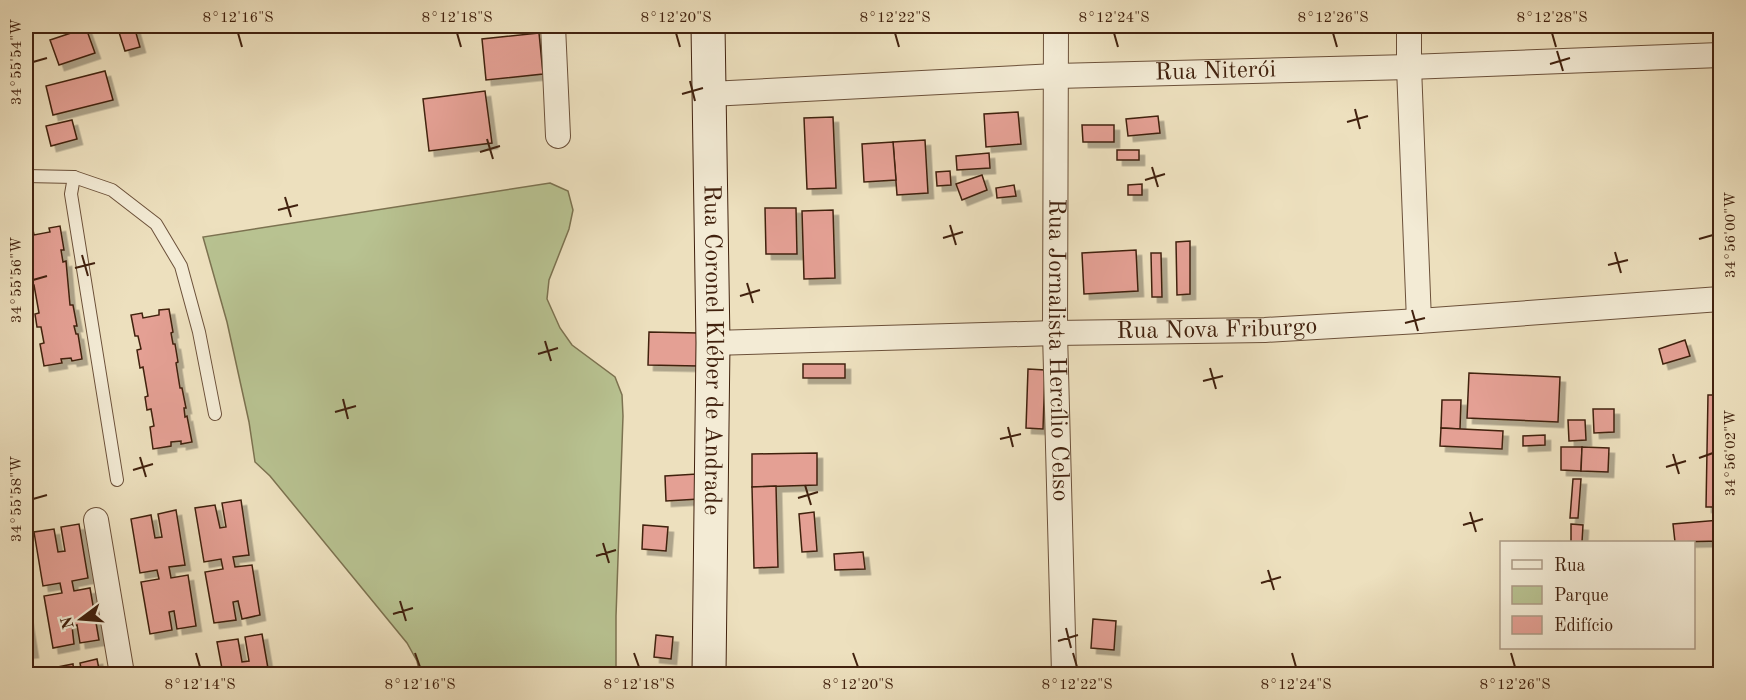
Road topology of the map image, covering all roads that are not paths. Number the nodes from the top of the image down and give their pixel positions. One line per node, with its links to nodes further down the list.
1 (554, 26): 9 (street)
2 (708, 26): 8 (main road, Rua Coronel Kléber de Andrade)
3 (1056, 26): 7 (street, Rua Jornalista Hercílio Celso)
4 (1409, 26): 6 (street)
5 (1720, 55): 6 (street, Rua Niterói)
6 (1409, 67): 7 (street, Rua Niterói); 13 (street)
7 (1056, 76): 8 (street, Rua Niterói); 14 (street, Rua Jornalista Hercílio Celso)
8 (710, 94): 15 (main road, Rua Coronel Kléber de Andrade)
9 (558, 136)
10 (26, 176): 11 (lane)
11 (74, 177): 16 (lane); 17 (lane)
12 (1720, 299): 13 (street, Rua Nova Friburgo)
13 (1419, 321): 14 (street, Rua Nova Friburgo)
14 (1055, 333): 15 (street, Rua Nova Friburgo); 21 (street, Rua Jornalista Hercílio Celso)
15 (714, 343): 20 (main road, Rua Coronel Kléber de Andrade)
16 (215, 414)
17 (117, 480)
18 (96, 520): 19 (street)
19 (122, 675)
20 (709, 675)
21 (1064, 675)

